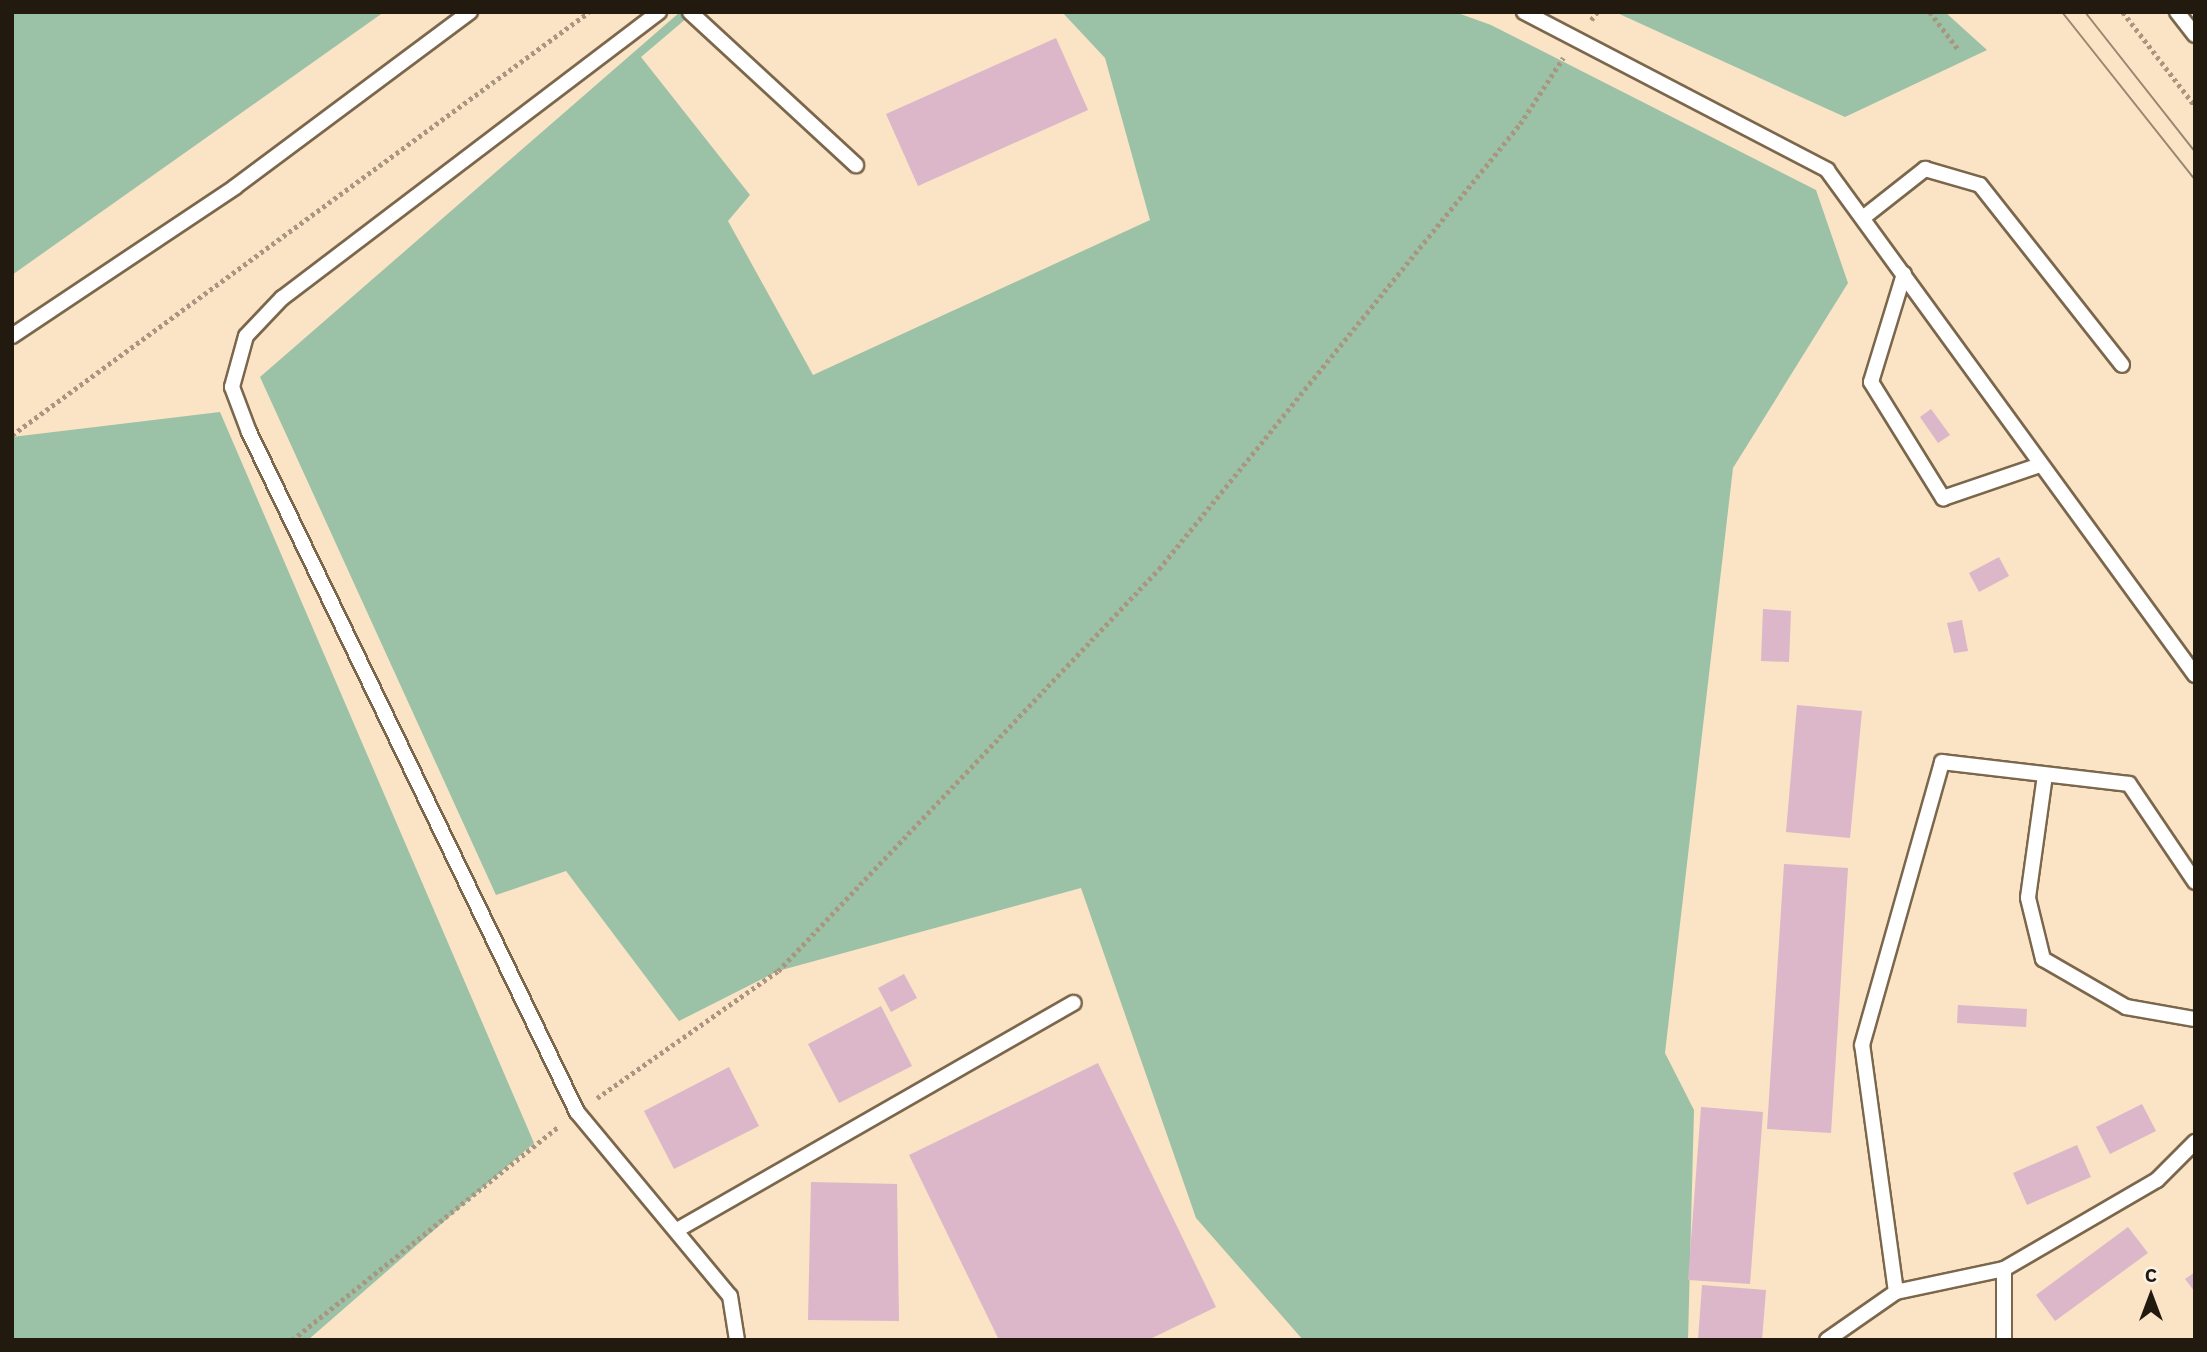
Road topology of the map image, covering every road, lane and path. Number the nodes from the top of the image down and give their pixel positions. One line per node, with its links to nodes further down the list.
1 (470, 12): 17 (lane)
2 (589, 12): 19 (path)
3 (659, 12): 26 (lane)
4 (690, 12): 14 (lane)
5 (1524, 12): 11 (lane)
6 (1597, 12): 11 (path)
7 (1930, 12): 12 (path)
8 (2123, 12): 13 (path)
9 (2177, 12): 10 (lane)
10 (2195, 35)
11 (1574, 41): 15 (lane); 26 (path)
12 (1958, 49)
13 (2195, 106)
14 (856, 165)
15 (1864, 217): 16 (lane); 18 (lane)
16 (1905, 274): 20 (lane); 20 (lane)
17 (12, 336)
18 (2122, 365)
19 (12, 435)
20 (2040, 465): 21 (lane)
21 (2195, 676)
22 (2045, 775): 23 (lane); 25 (lane); 30 (lane)
23 (2195, 882)
24 (1074, 1003): 28 (lane)
25 (2195, 1019)
26 (577, 1112): 28 (lane); 31 (path)
27 (2195, 1142): 29 (lane)
28 (677, 1230): 32 (lane)
29 (2004, 1269): 30 (lane); 34 (lane)
30 (1896, 1292): 33 (lane)
31 (292, 1340)
32 (737, 1340)
33 (1827, 1340)
34 (2004, 1340)

